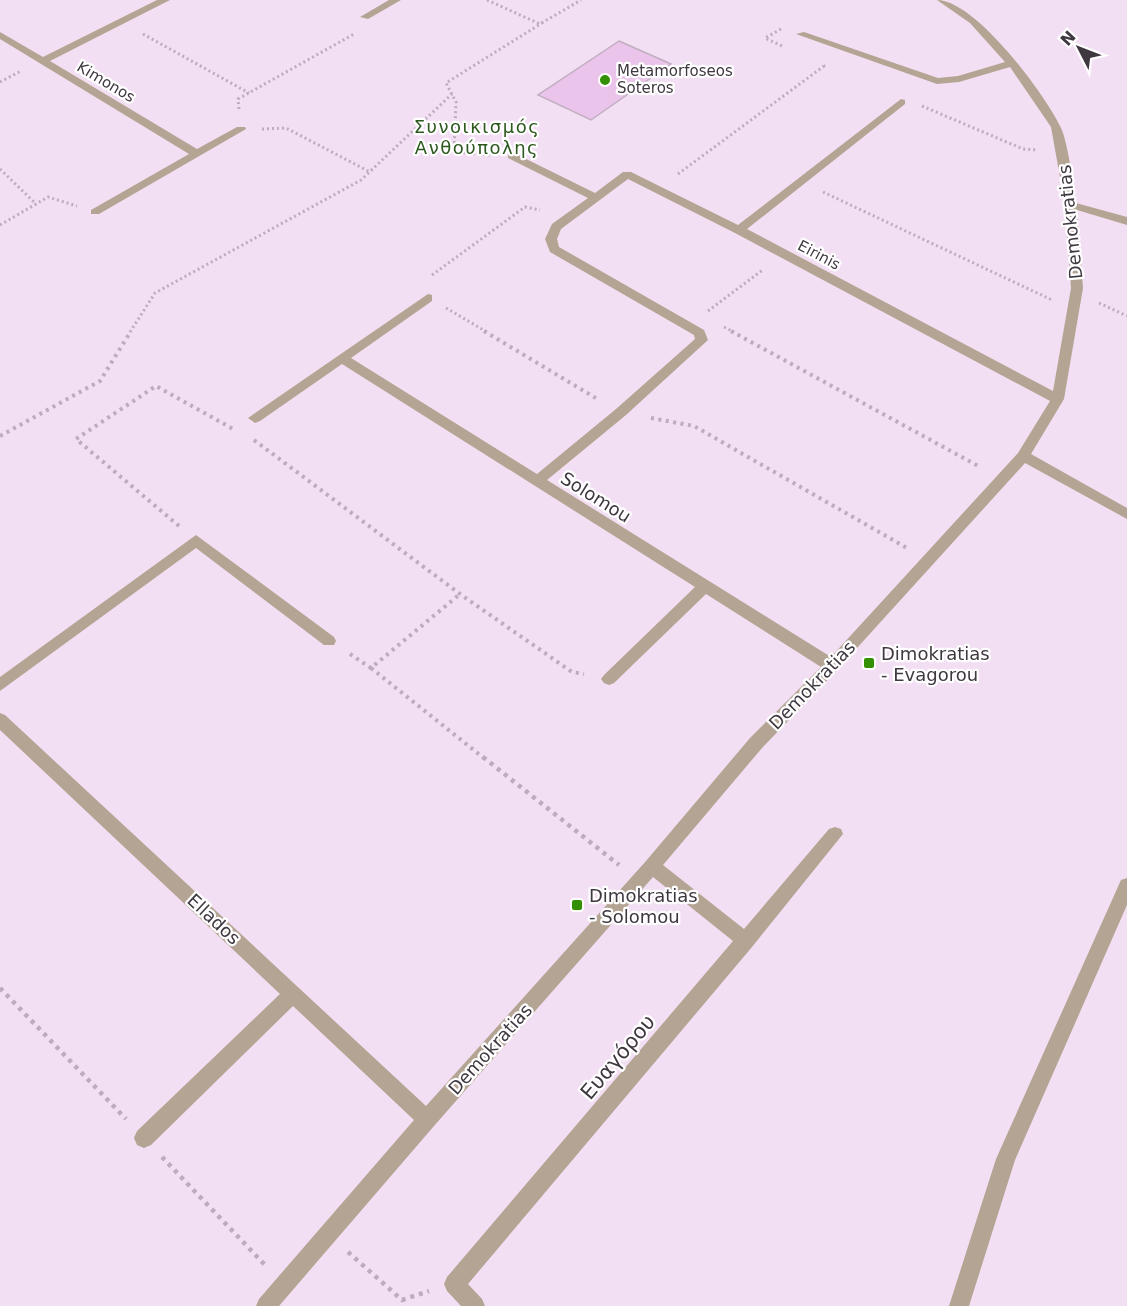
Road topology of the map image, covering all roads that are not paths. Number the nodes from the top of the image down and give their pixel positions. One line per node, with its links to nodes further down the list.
1 (165, 0): 7 (street)
2 (396, 0): 4 (street)
3 (942, 0): 8 (street, Demokratias)
4 (365, 17)
5 (801, 34): 8 (street)
6 (0, 35): 7 (street, Kimonos)
7 (42, 61): 11 (street, Kimonos)
8 (1012, 63): 14 (street, Demokratias)
9 (901, 102): 17 (street)
10 (241, 129): 11 (street)
11 (197, 154): 15 (street)
12 (512, 156): 13 (street)
13 (595, 196): 17 (street, Eirinis); 23 (street, Eirinis)
14 (1071, 205): 16 (street); 20 (street, Demokratias)
15 (95, 212)
16 (1127, 221)
17 (739, 230): 20 (street, Eirinis)
18 (428, 298): 19 (street)
19 (342, 358): 21 (street); 23 (street, Solomou)
20 (1058, 399): 22 (street, Demokratias)
21 (255, 418)
22 (1023, 456): 24 (street); 27 (street, Demokratias)
23 (537, 481): 25 (street, Solomou)
24 (1127, 514)
25 (705, 586): 27 (street, Solomou); 28 (street)
26 (329, 641): 29 (street)
27 (832, 666): 32 (street, Demokratias)
28 (609, 678)
29 (0, 685)
30 (0, 720): 35 (street, Ellados)
31 (835, 834): 34 (street, Ευαγόρου)
32 (652, 866): 34 (street); 36 (street, Demokratias)
33 (1127, 886): 40 (street)
34 (746, 941): 39 (street, Ευαγόρου)
35 (293, 994): 36 (street, Ellados); 37 (street)
36 (427, 1119): 38 (street, Demokratias)
37 (144, 1138)
38 (266, 1306)
39 (475, 1306)
40 (959, 1306)

